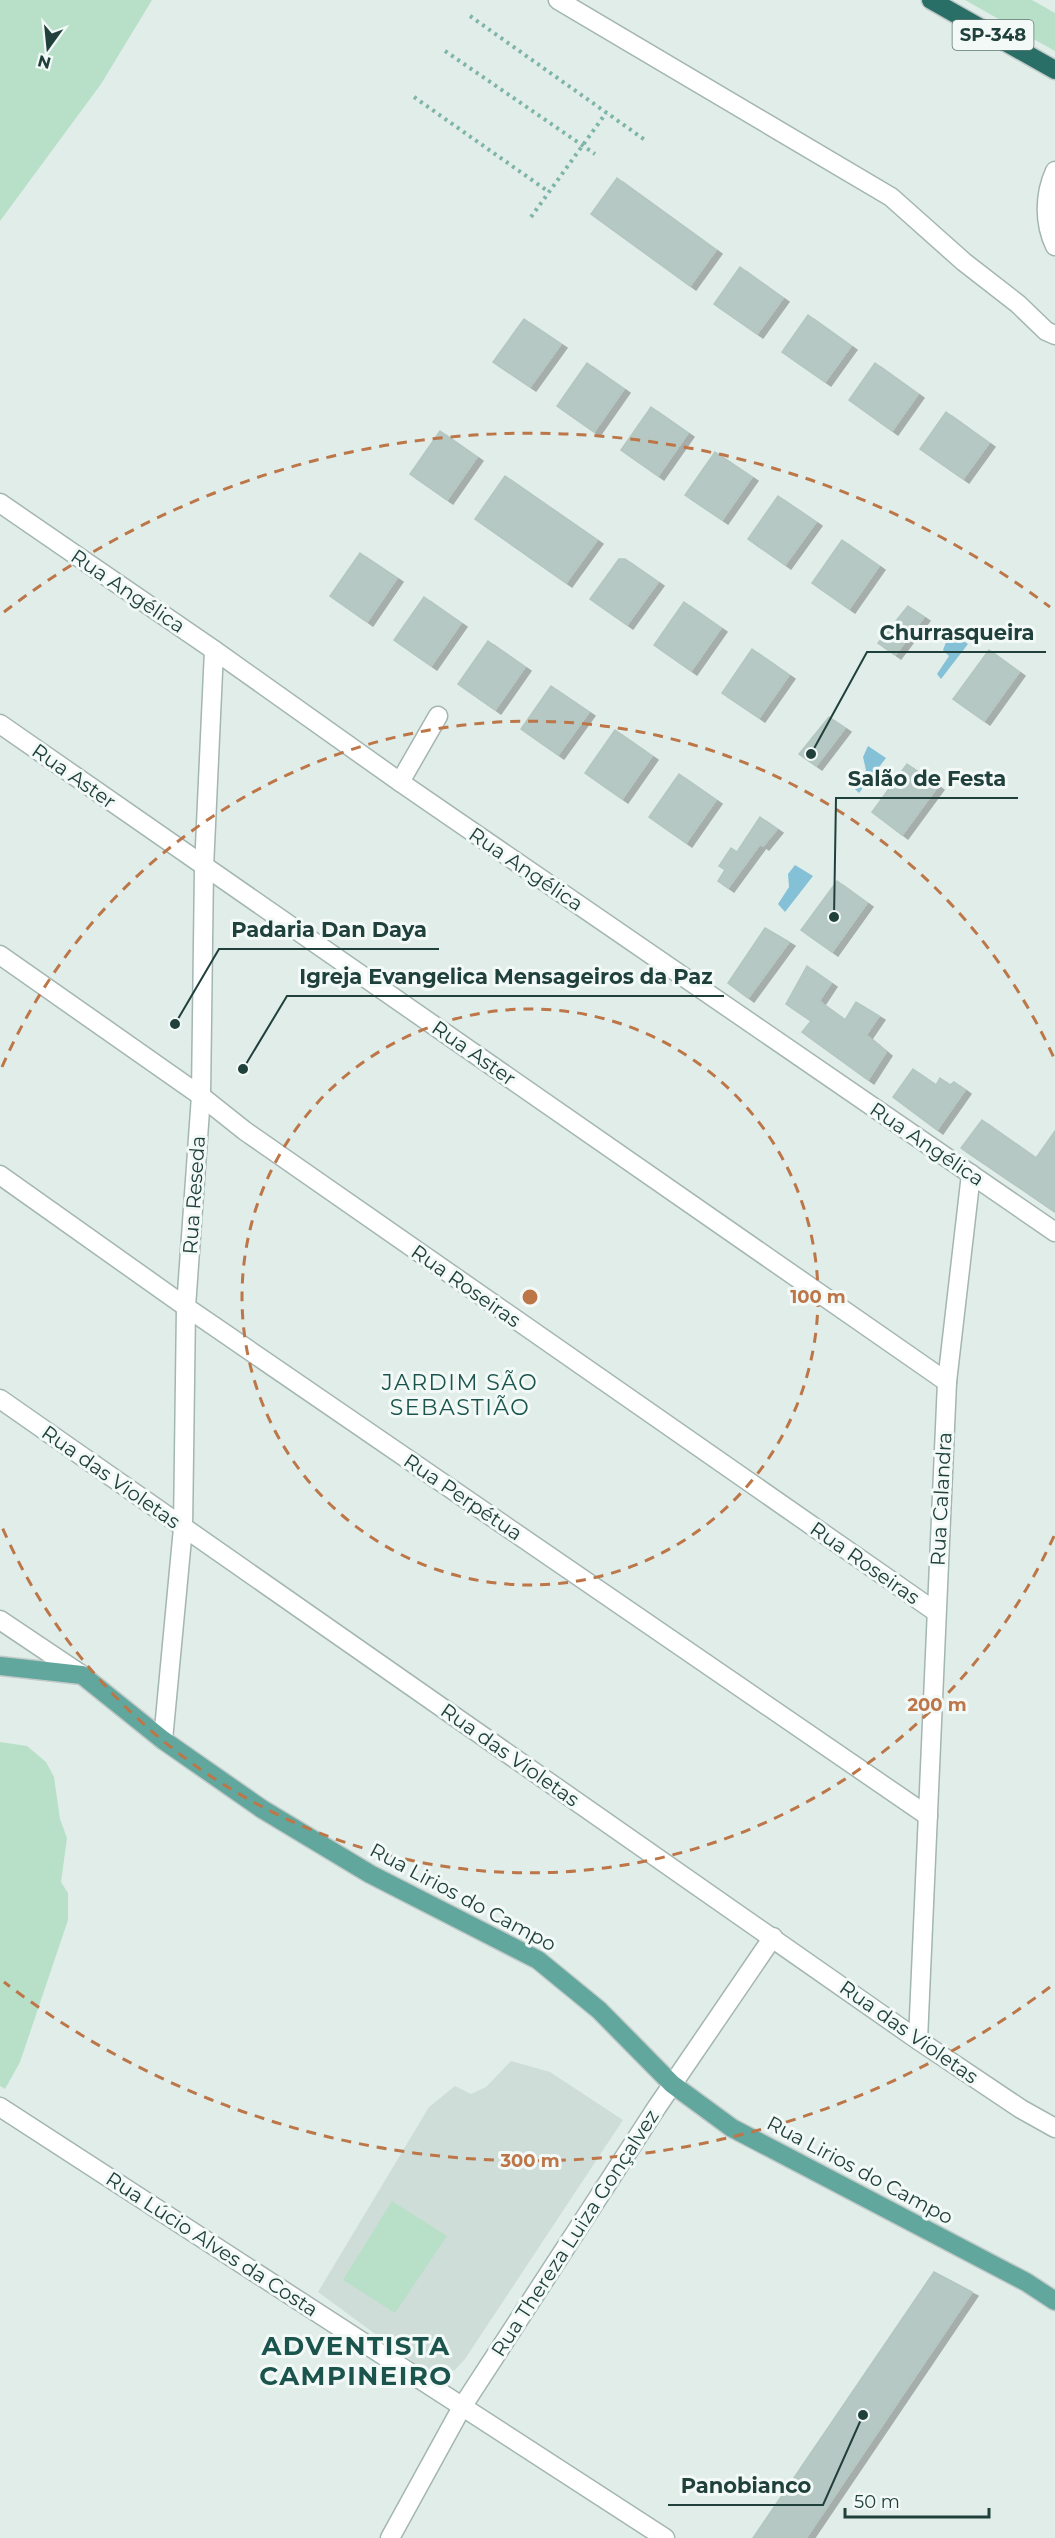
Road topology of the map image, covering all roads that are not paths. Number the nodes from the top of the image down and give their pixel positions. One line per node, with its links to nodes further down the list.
1 (558, 0): 6 (street)
2 (931, 0): 3 (highway, SP-348)
3 (1055, 70)
4 (1055, 171): 5 (street)
5 (1055, 246)
6 (1051, 333): 7 (street)
7 (1055, 348)
8 (0, 503): 9 (street, Rua Angélica)
9 (214, 650): 12 (street, Rua Angélica); 13 (street, Rua Reseda)
10 (438, 716): 12 (street)
11 (0, 724): 13 (street, Rua Aster)
12 (400, 782): 16 (street, Rua Angélica)
13 (204, 868): 15 (street, Rua Reseda); 20 (street, Rua Aster)
14 (0, 955): 15 (street, Rua Roseiras)
15 (201, 1096): 19 (street, Rua Reseda); 23 (street, Rua Roseiras)
16 (971, 1174): 18 (street, Rua Angélica); 20 (street, Rua Calandra)
17 (0, 1175): 19 (street, Rua Perpétua)
18 (1055, 1232)
19 (186, 1307): 22 (street, Rua Reseda); 28 (street, Rua Perpétua)
20 (947, 1382): 23 (street, Rua Calandra)
21 (0, 1399): 22 (street, Rua das Violetas)
22 (183, 1528): 27 (street, Rua Reseda); 29 (street, Rua das Violetas)
23 (936, 1612): 28 (street, Rua Calandra)
24 (0, 1620): 26 (street, Rua Lirios do Campo)
25 (0, 1666): 26 (main road)
26 (82, 1675): 27 (main road, Rua Lirios do Campo)
27 (163, 1740): 31 (main road, Rua Lirios do Campo)
28 (928, 1816): 30 (street, Rua Calandra)
29 (773, 1937): 30 (street, Rua das Violetas); 31 (street, Rua Thereza Luiza Gonçalvez)
30 (918, 2040): 33 (street, Rua das Violetas)
31 (672, 2084): 36 (main road, Rua Lirios do Campo); 39 (street, Rua Thereza Luiza Gonçalvez)
32 (0, 2107): 39 (street, Rua Lúcio Alves da Costa)
33 (1021, 2109): 34 (street, Rua das Violetas); 35 (street, Rua das Violetas)
34 (1055, 2128)
35 (1055, 2142)
36 (1026, 2282): 37 (main road, Rua Lirios do Campo); 38 (main road, Rua Lirios do Campo)
37 (1055, 2287)
38 (1055, 2301)
39 (462, 2407): 40 (street, Rua Thereza Luiza Gonçalvez); 41 (street, Rua Lúcio Alves da Costa)
40 (390, 2538)
41 (665, 2538)

